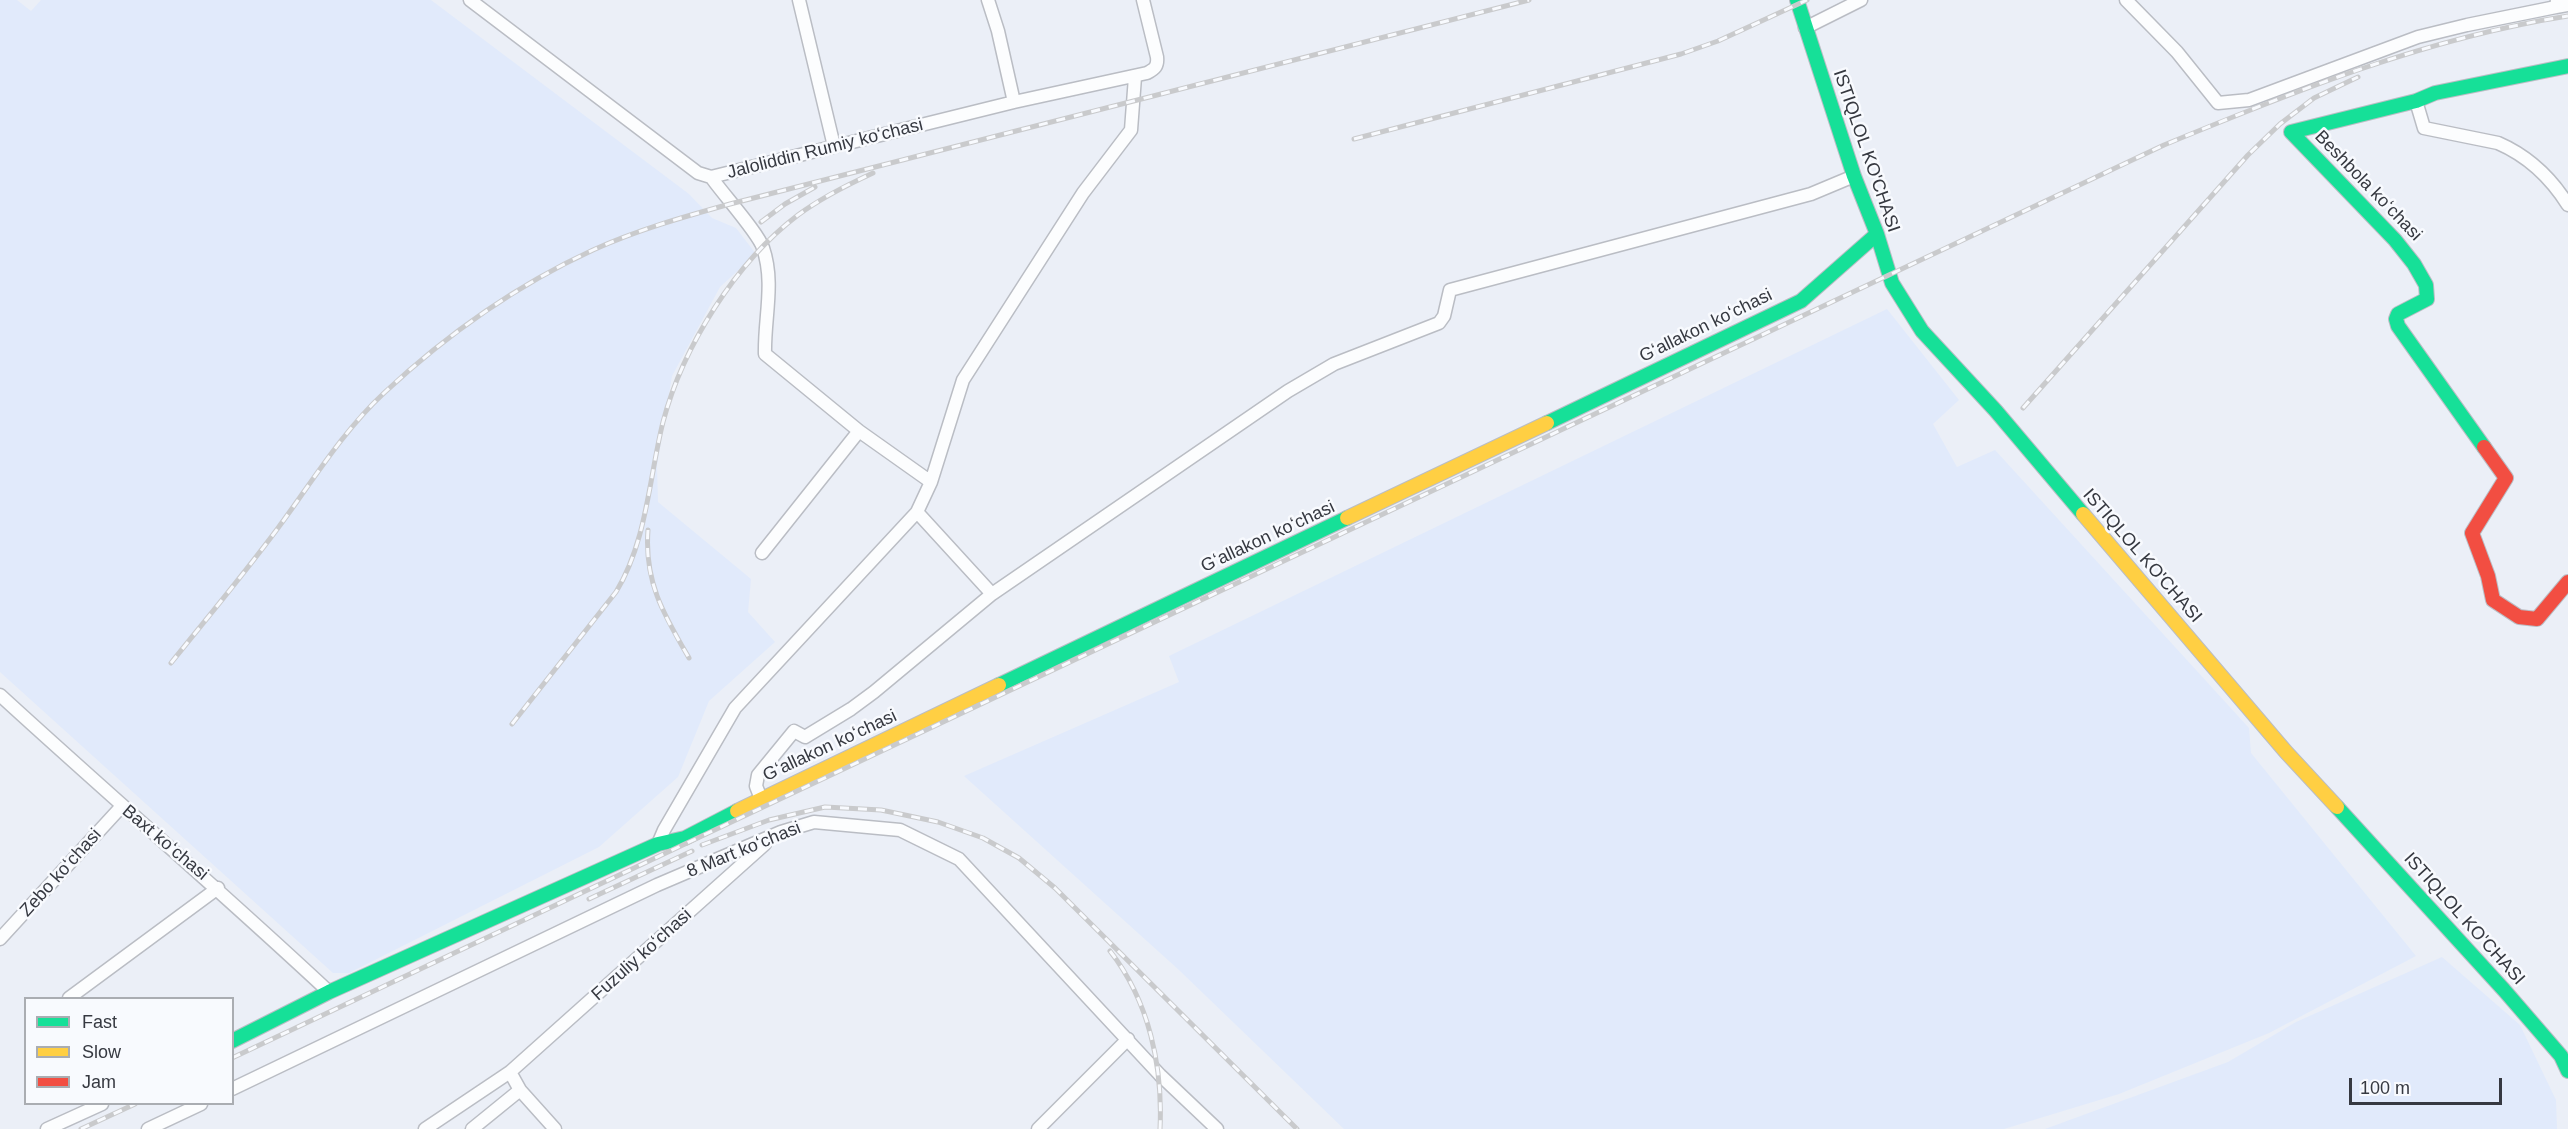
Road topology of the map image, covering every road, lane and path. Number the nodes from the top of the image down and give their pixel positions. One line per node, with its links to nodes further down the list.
1 (470, 0): 16 (street, Jaloliddin Rumiy koʻchasi)
2 (799, 0): 14 (street)
3 (988, 0): 13 (street)
4 (1143, 0): 11 (street, Jaloliddin Rumiy koʻchasi)
5 (1797, 0): 9 (street, ISTIQLOL KO'CHASI)
6 (1861, 0): 9 (street)
7 (2126, 0): 8 (street)
8 (2560, 4)
9 (1805, 28): 15 (street, ISTIQLOL KO'CHASI)
10 (2568, 66): 12 (street, Beshbola koʻchasi)
11 (1135, 77): 13 (street, Jaloliddin Rumiy koʻchasi); 20 (street)
12 (2416, 101): 17 (street); 23 (street, Beshbola koʻchasi)
13 (1014, 102): 14 (street, Jaloliddin Rumiy koʻchasi)
14 (834, 146): 16 (street, Jaloliddin Rumiy koʻchasi)
15 (1854, 176): 18 (street, ISTIQLOL KO'CHASI); 24 (street)
16 (711, 177): 19 (street)
17 (2568, 205)
18 (1877, 234): 26 (street, Gʻallakon koʻchasi); 36 (street, ISTIQLOL KO'CHASI)
19 (859, 431): 20 (street); 22 (street)
20 (931, 482): 21 (street)
21 (917, 512): 24 (street); 29 (street)
22 (762, 553)
23 (2568, 582)
24 (992, 594): 26 (street)
25 (0, 695): 27 (street, Baxt koʻchasi)
26 (761, 799): 29 (street, Gʻallakon koʻchasi)
27 (122, 806): 30 (street, Baxt koʻchasi); 31 (street, Zebo koʻchasi)
28 (772, 837): 35 (street, 8 Mart koʻchasi); 37 (street, Fuzuliy koʻchasi); 38 (street, 8 Mart koʻchasi)
29 (658, 844): 32 (street, Gʻallakon koʻchasi)
30 (218, 888): 32 (street, Baxt koʻchasi); 33 (street)
31 (0, 939)
32 (329, 992): 34 (street, Gʻallakon koʻchasi)
33 (72, 997)
34 (234, 1040)
35 (1128, 1040): 47 (street); 48 (street, 8 Mart koʻchasi)
36 (2568, 1071)
37 (510, 1072): 39 (street); 44 (street, Fuzuliy koʻchasi)
38 (234, 1088)
39 (520, 1090): 45 (street); 46 (street)
40 (100, 1105): 42 (street)
41 (199, 1105): 43 (street)
42 (47, 1129)
43 (148, 1129)
44 (425, 1129)
45 (472, 1129)
46 (555, 1129)
47 (1038, 1129)
48 (1217, 1129)

